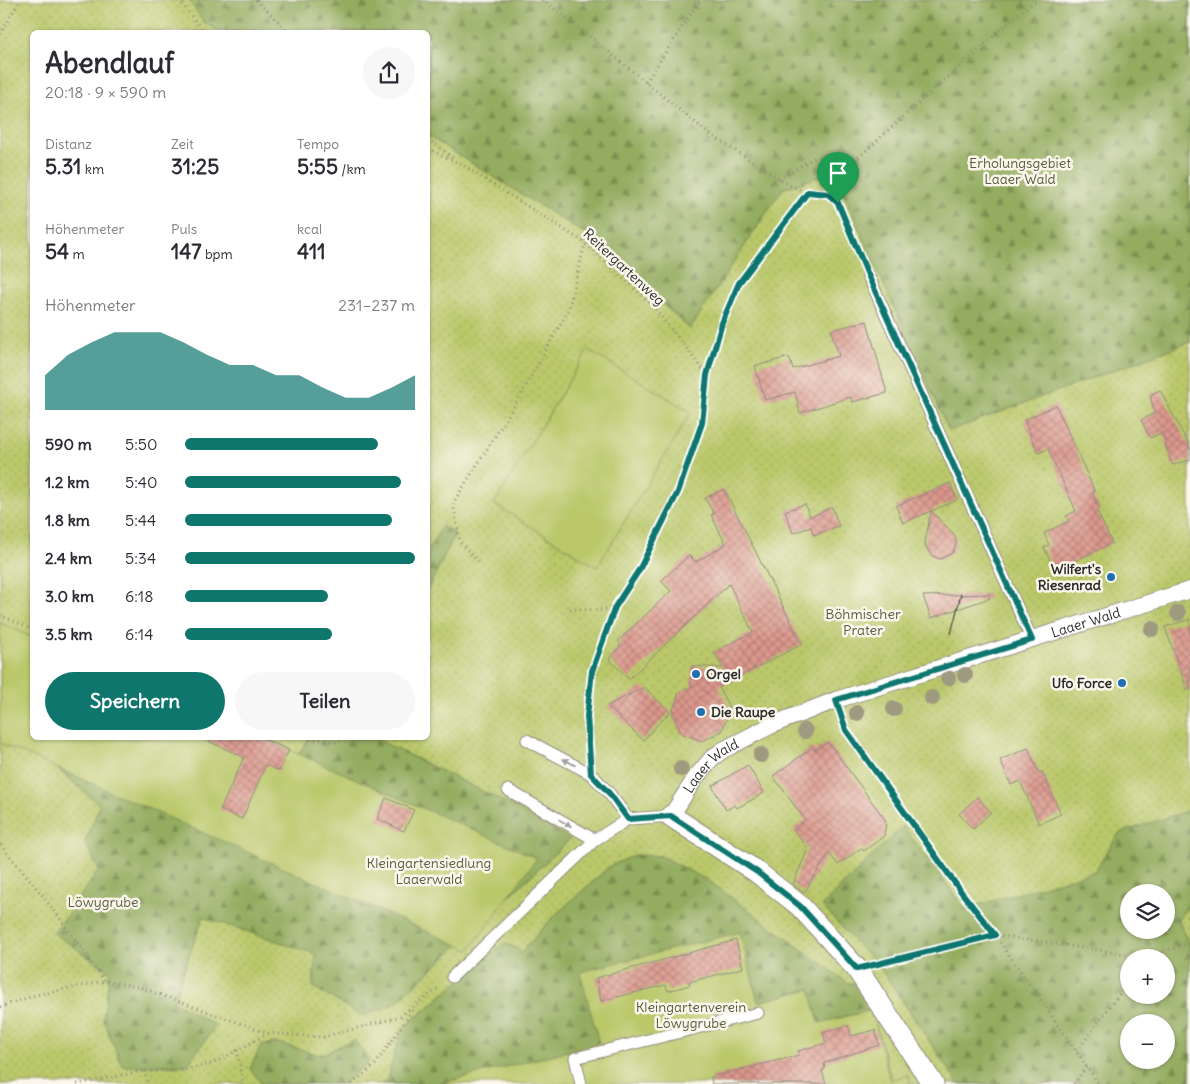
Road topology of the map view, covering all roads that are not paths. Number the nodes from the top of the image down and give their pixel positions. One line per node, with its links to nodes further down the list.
1 (868, 275): 3 (lane)
2 (1190, 590): 3 (street, Laaer Wald)
3 (1032, 640): 6 (street, Laaer Wald)
4 (527, 740): 7 (lane, one-way to 4)
5 (508, 790): 8 (lane, one-way to 8)
6 (671, 816): 7 (lane); 12 (street)
7 (628, 819): 8 (lane)
8 (595, 840): 9 (lane)
9 (452, 977)
10 (758, 1013): 11 (lane)
11 (581, 1084)
12 (933, 1084)

